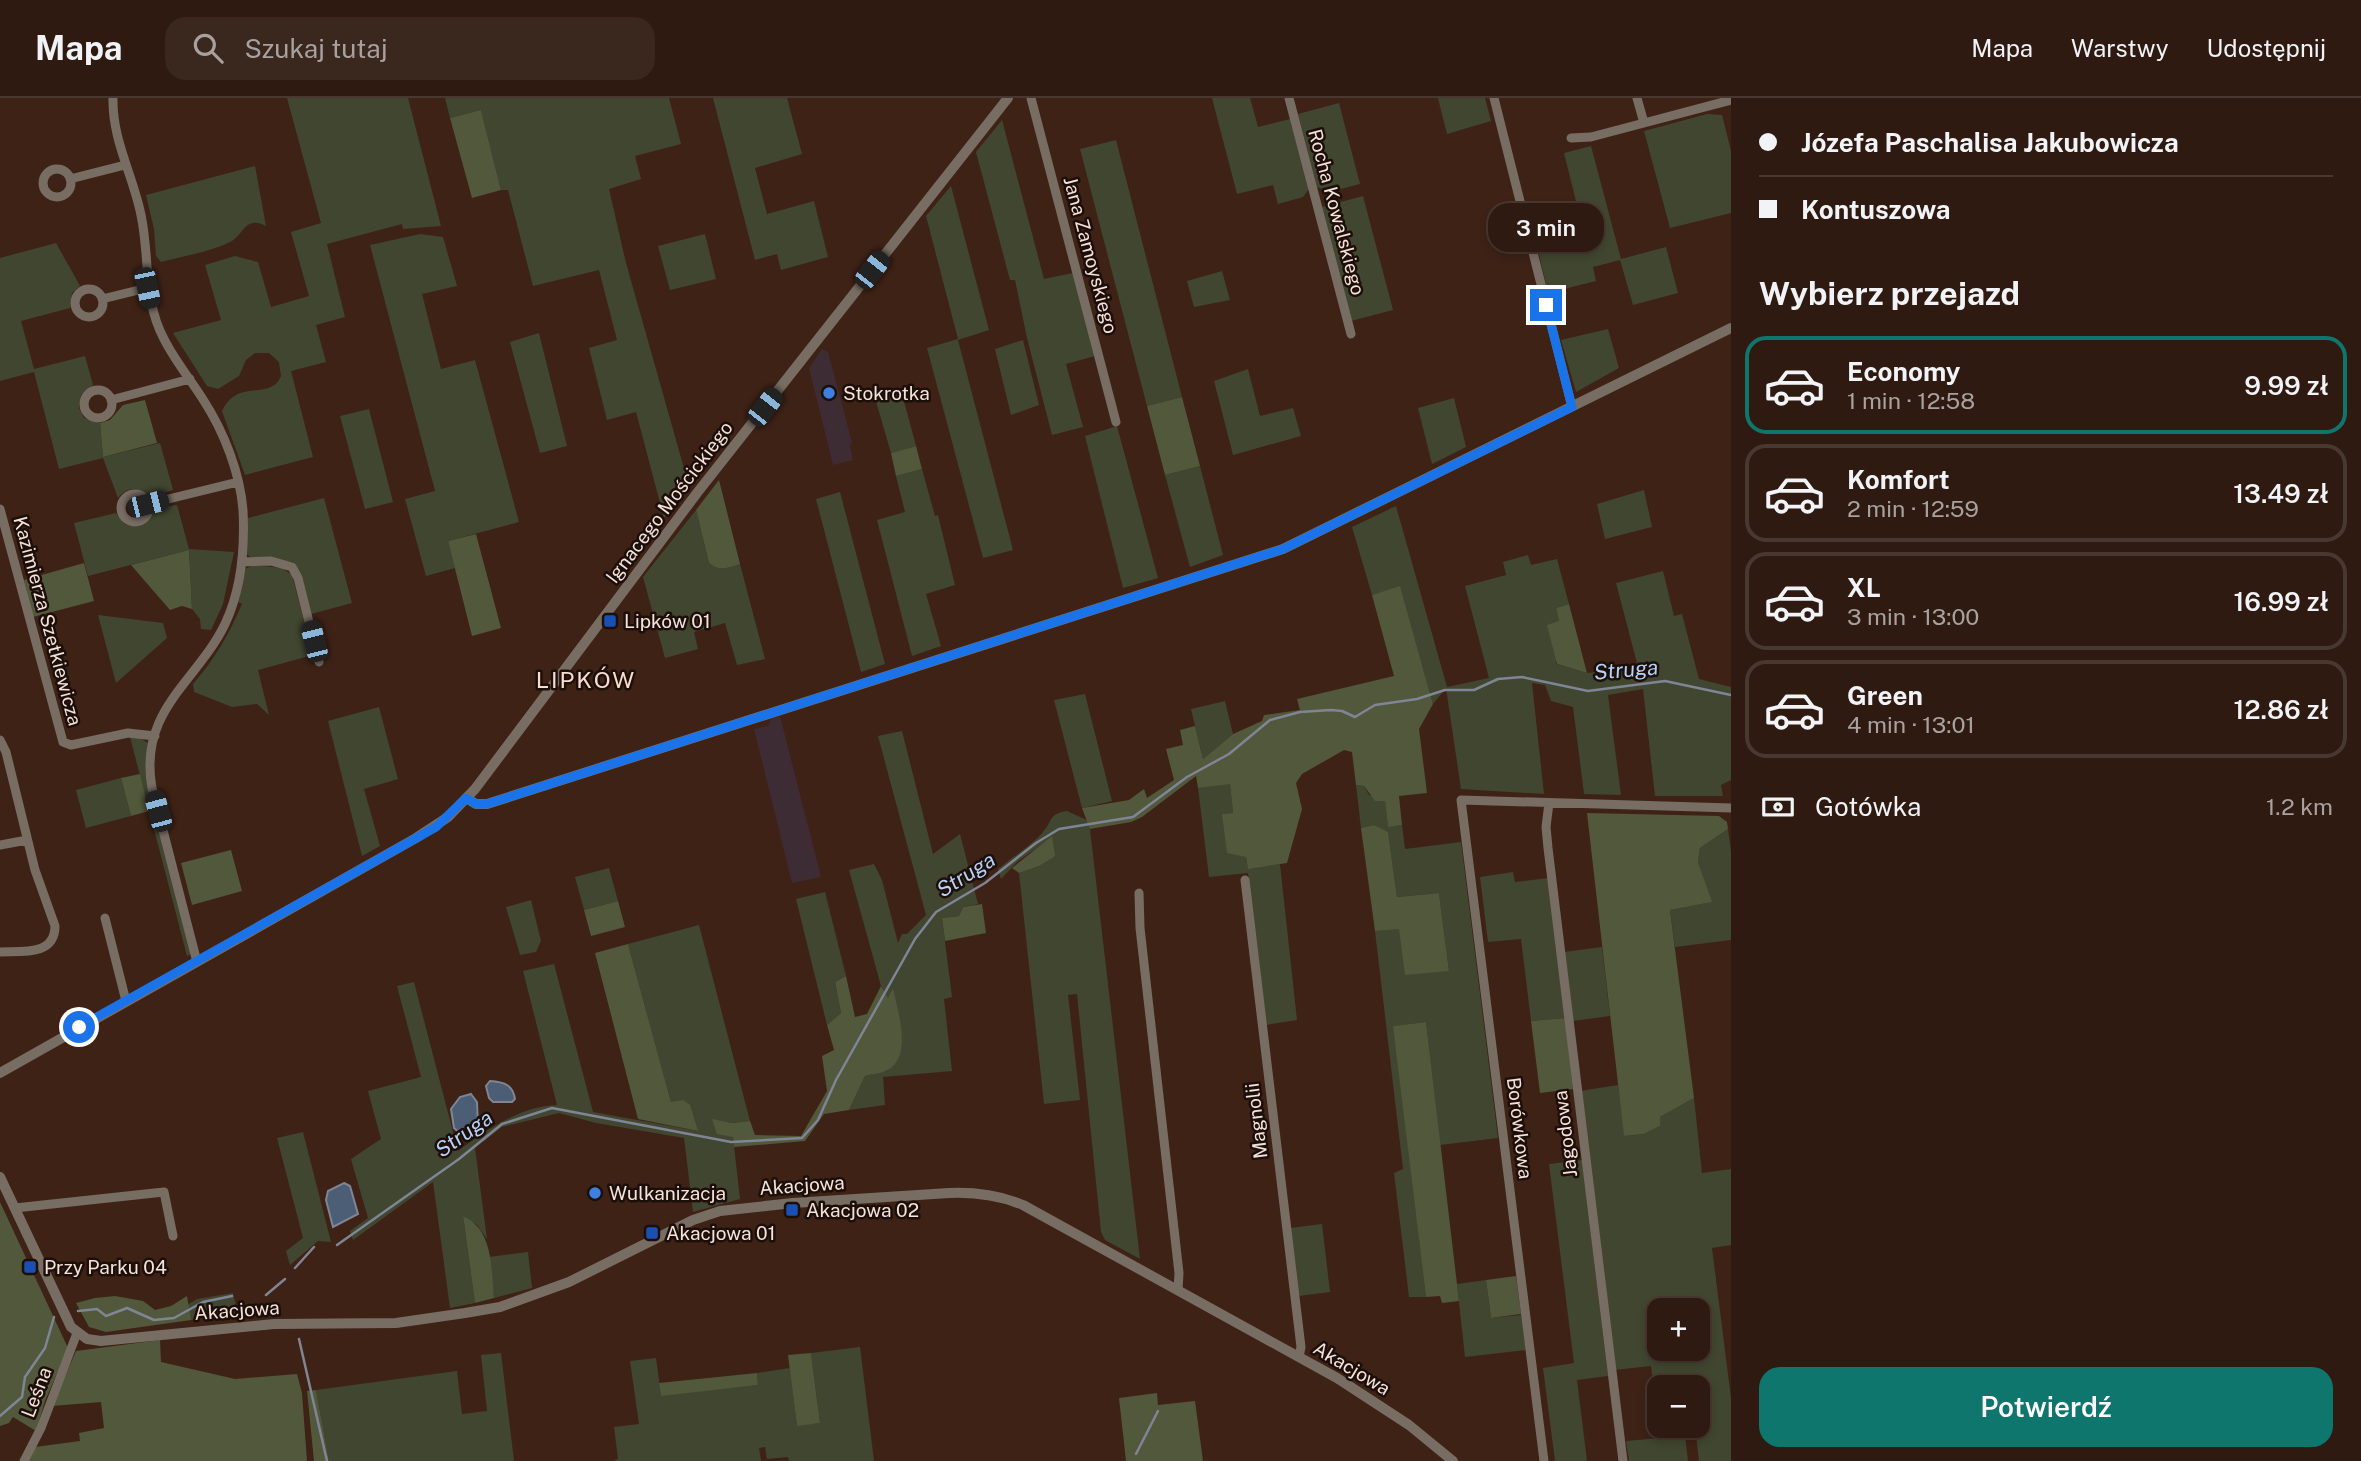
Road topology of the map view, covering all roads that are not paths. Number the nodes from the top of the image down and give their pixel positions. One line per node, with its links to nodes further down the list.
1 (113, 98): 10 (street)
2 (1008, 98): 27 (street, Ignacego Mościckiego)
3 (1031, 98): 19 (street, Jana Zamoyskiego)
4 (1289, 98): 15 (street, Rocha Kowalskiego)
5 (1494, 98): 18 (street)
6 (1637, 98): 8 (street)
7 (1731, 100): 8 (street)
8 (1644, 123): 9 (street)
9 (1571, 138)
10 (125, 164): 11 (street); 12 (street)
11 (70, 179)
12 (147, 288): 13 (street); 16 (street)
13 (102, 299)
14 (1731, 328): 18 (street)
15 (1351, 334)
16 (190, 379): 17 (street); 20 (street)
17 (111, 400)
18 (1572, 407): 27 (street)
19 (1116, 422)
20 (238, 482): 21 (street); 23 (street)
21 (148, 504)
22 (0, 509): 25 (street, Kazimierza Szetkiewicza)
23 (242, 562): 24 (street); 25 (street)
24 (319, 662)
25 (155, 736): 36 (street)
26 (0, 740): 30 (street)
27 (466, 798): 36 (street, Ignacego Mościckiego)
28 (1549, 803): 29 (street); 47 (street, Borówkowa); 48 (street, Jagodowa)
29 (1731, 808)
30 (27, 840): 31 (street); 35 (street)
31 (0, 845)
32 (1245, 880): 44 (street, Magnolii)
33 (1139, 893): 42 (street)
34 (105, 918): 37 (street)
35 (0, 952)
36 (197, 962): 37 (street, Ignacego Mościckiego)
37 (126, 1001): 38 (street, Ignacego Mościckiego)
38 (0, 1073)
39 (0, 1177): 40 (street)
40 (15, 1208): 41 (street); 43 (street)
41 (173, 1236)
42 (1178, 1290): 43 (street, Akacjowa); 44 (street, Akacjowa)
43 (77, 1333): 45 (street, Leśna)
44 (1299, 1357): 46 (street, Akacjowa)
45 (24, 1461)
46 (1453, 1461)
47 (1544, 1461)
48 (1623, 1461)

